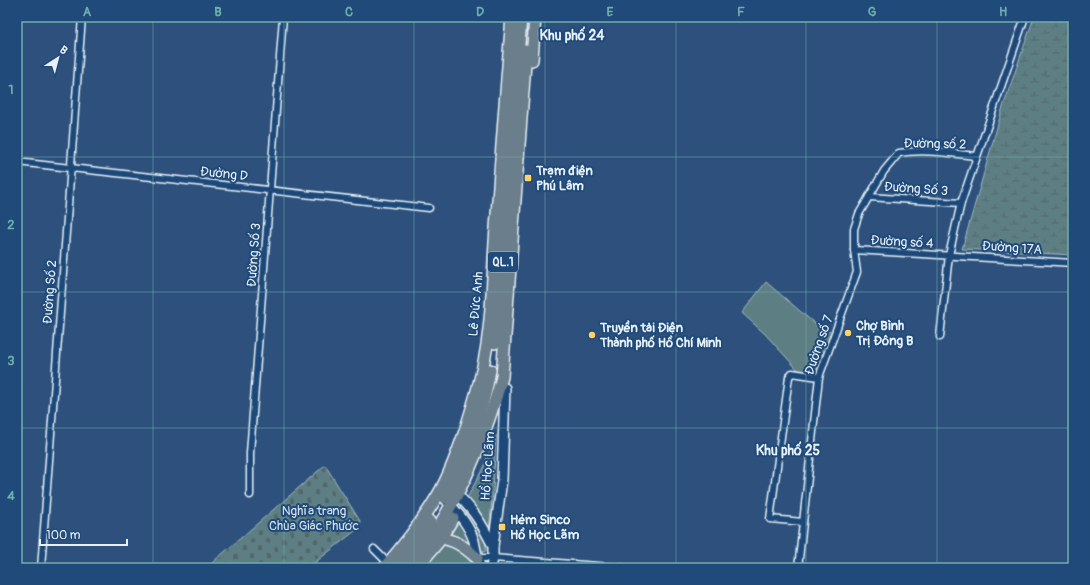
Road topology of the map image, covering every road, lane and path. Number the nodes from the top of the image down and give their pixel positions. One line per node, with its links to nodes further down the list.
1 (82, 17): 10 (street, Đường Số 2)
2 (283, 17): 11 (street, Đường Số 3)
3 (512, 17): 23 (highway, Lê Đức Anh / QL.1)
4 (521, 17): 23 (highway, Lê Đức Anh / QL.1)
5 (528, 17): 19 (highway, Lê Đức Anh / QL.1)
6 (535, 17): 21 (highway, Lê Đức Anh / QL.1)
7 (1025, 17): 8 (street)
8 (976, 156): 12 (street, Đường số 2); 13 (street)
9 (17, 162): 10 (street, Đường D)
10 (70, 168): 11 (street, Đường D); 31 (street, Đường Số 2)
11 (270, 190): 14 (street, Đường D); 22 (street, Đường Số 3)
12 (869, 197): 13 (street, Đường Số 3); 15 (street, Đường số 7)
13 (961, 203): 16 (street)
14 (429, 208)
15 (854, 250): 16 (street, Đường số 4); 20 (street, Đường số 7)
16 (949, 255): 17 (street, Đường 17A); 18 (street)
17 (1073, 263)
18 (940, 337)
19 (502, 377): 21 (highway); 23 (highway, Lê Đức Anh / QL.1)
20 (818, 377): 24 (street, Đường số 7); 24 (street)
21 (505, 388): 23 (highway, Lê Đức Anh / QL.1); 26 (main road, Hồ Học Lãm)
22 (250, 495)
23 (451, 497): 25 (highway, Lê Đức Anh / QL.1); 26 (main road, Hồ Học Lãm); 29 (main road); 30 (highway, Lê Đức Anh / QL.1)
24 (803, 522): 36 (street, Đường số 7)
25 (437, 536): 29 (highway); 32 (highway, Lê Đức Anh / QL.1); 33 (highway, Lê Đức Anh / QL.1)
26 (493, 546): 28 (main road, Hồ Học Lãm)
27 (374, 549): 30 (street)
28 (493, 558): 29 (street); 34 (main road, Hồ Học Lãm); 35 (street)
29 (479, 563)
30 (390, 566)
31 (41, 568)
32 (408, 568)
33 (417, 568)
34 (491, 568)
35 (624, 568)
36 (798, 568)

